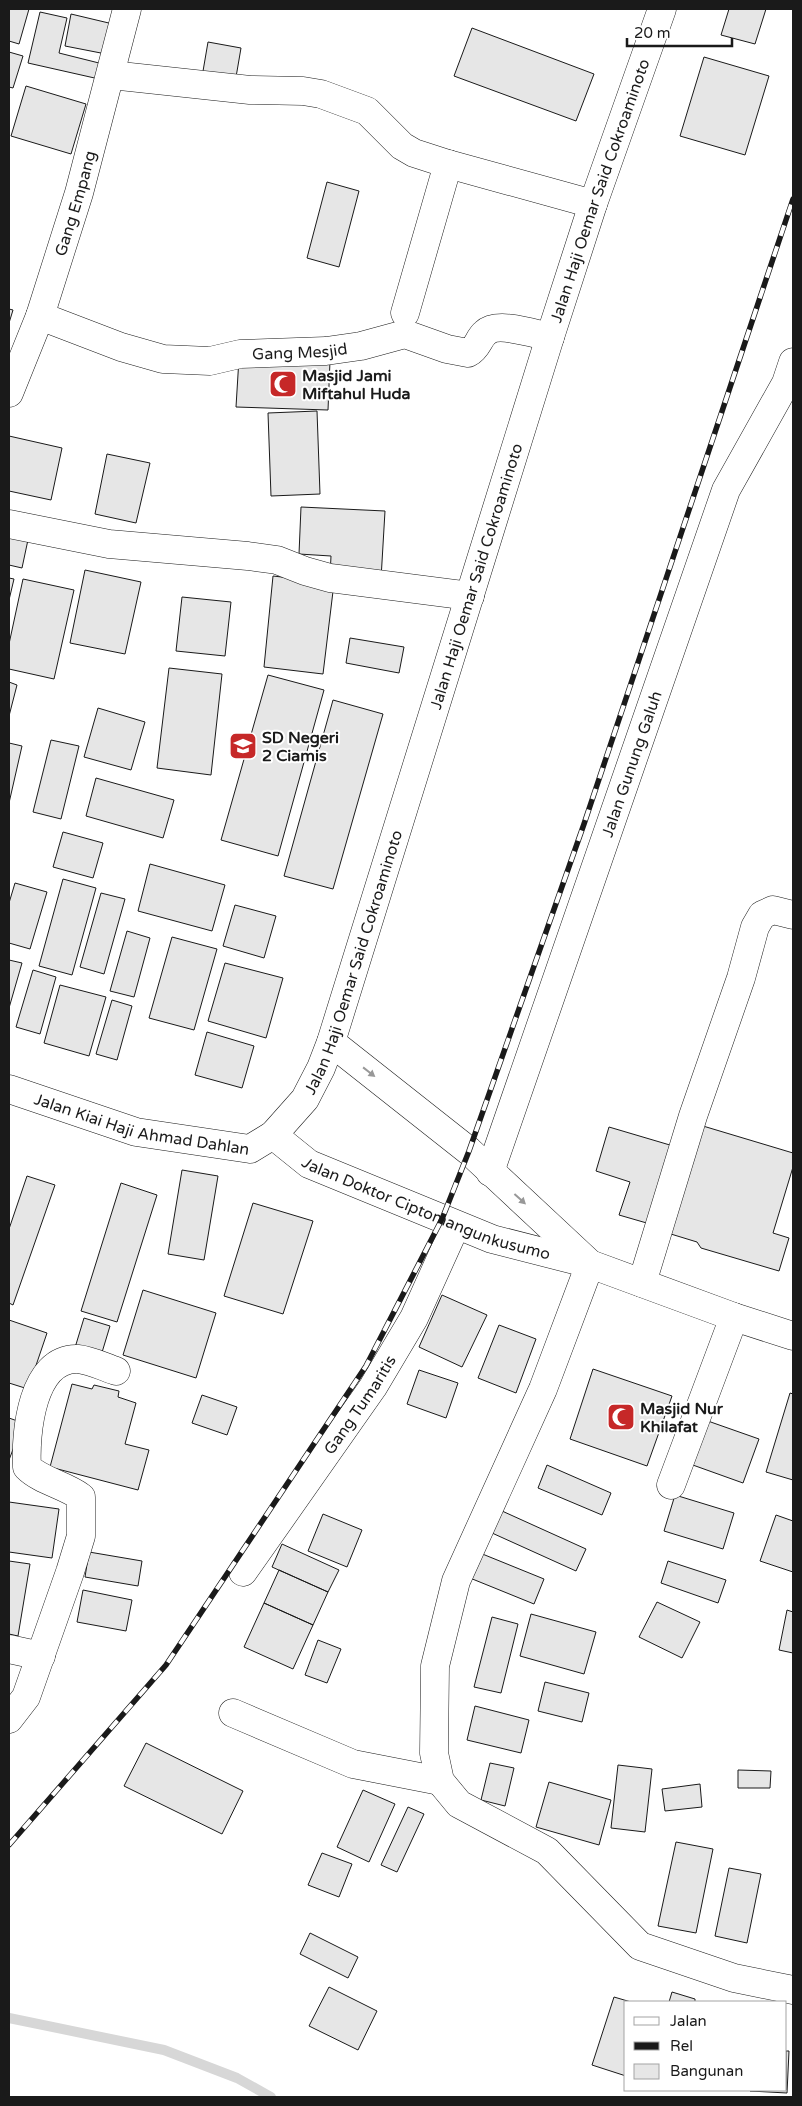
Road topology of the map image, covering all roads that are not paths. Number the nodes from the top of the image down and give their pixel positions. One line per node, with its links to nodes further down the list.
1 (127, 9): 3 (street, Gang Empang)
2 (662, 9): 5 (street, Jalan Haji Oemar Said Cokroaminoto)
3 (111, 75): 4 (street); 7 (street, Gang Empang)
4 (448, 164): 5 (street); 6 (street)
5 (593, 204): 8 (street, Jalan Haji Oemar Said Cokroaminoto)
6 (405, 313)
7 (40, 316): 8 (street, Gang Mesjid); 10 (street, Gang Empang)
8 (550, 337): 12 (street, Jalan Haji Oemar Said Cokroaminoto)
9 (793, 362): 17 (street, Jalan Gunung Galuh)
10 (9, 393)
11 (9, 524): 12 (street)
12 (470, 596): 14 (street, Jalan Haji Oemar Said Cokroaminoto)
13 (793, 915): 20 (street)
14 (331, 1042): 16 (street, Jalan Haji Oemar Said Cokroaminoto); 17 (street, Jalan Doktor Ciptomangunkusumo, one-way to 17)
15 (9, 1089): 16 (street, Jalan Kiai Haji Ahmad Dahlan)
16 (274, 1135): 18 (street, Jalan Doktor Ciptomangunkusumo)
17 (490, 1172): 19 (street, Jalan Doktor Ciptomangunkusumo, one-way to 19)
18 (456, 1225): 19 (street, Jalan Doktor Ciptomangunkusumo); 25 (street, Gang Tumaritis)
19 (590, 1264): 20 (street, Jalan Doktor Ciptomangunkusumo); 30 (street)
20 (642, 1283): 21 (street, Jalan Doktor Ciptomangunkusumo)
21 (734, 1317): 22 (street, Jalan Doktor Ciptomangunkusumo); 24 (street)
22 (793, 1336)
23 (116, 1371): 27 (street)
24 (670, 1485)
25 (243, 1572)
26 (9, 1649): 27 (street)
27 (41, 1656): 29 (street)
28 (233, 1713): 30 (street)
29 (9, 1719)
30 (440, 1781): 31 (street)
31 (793, 1990)

